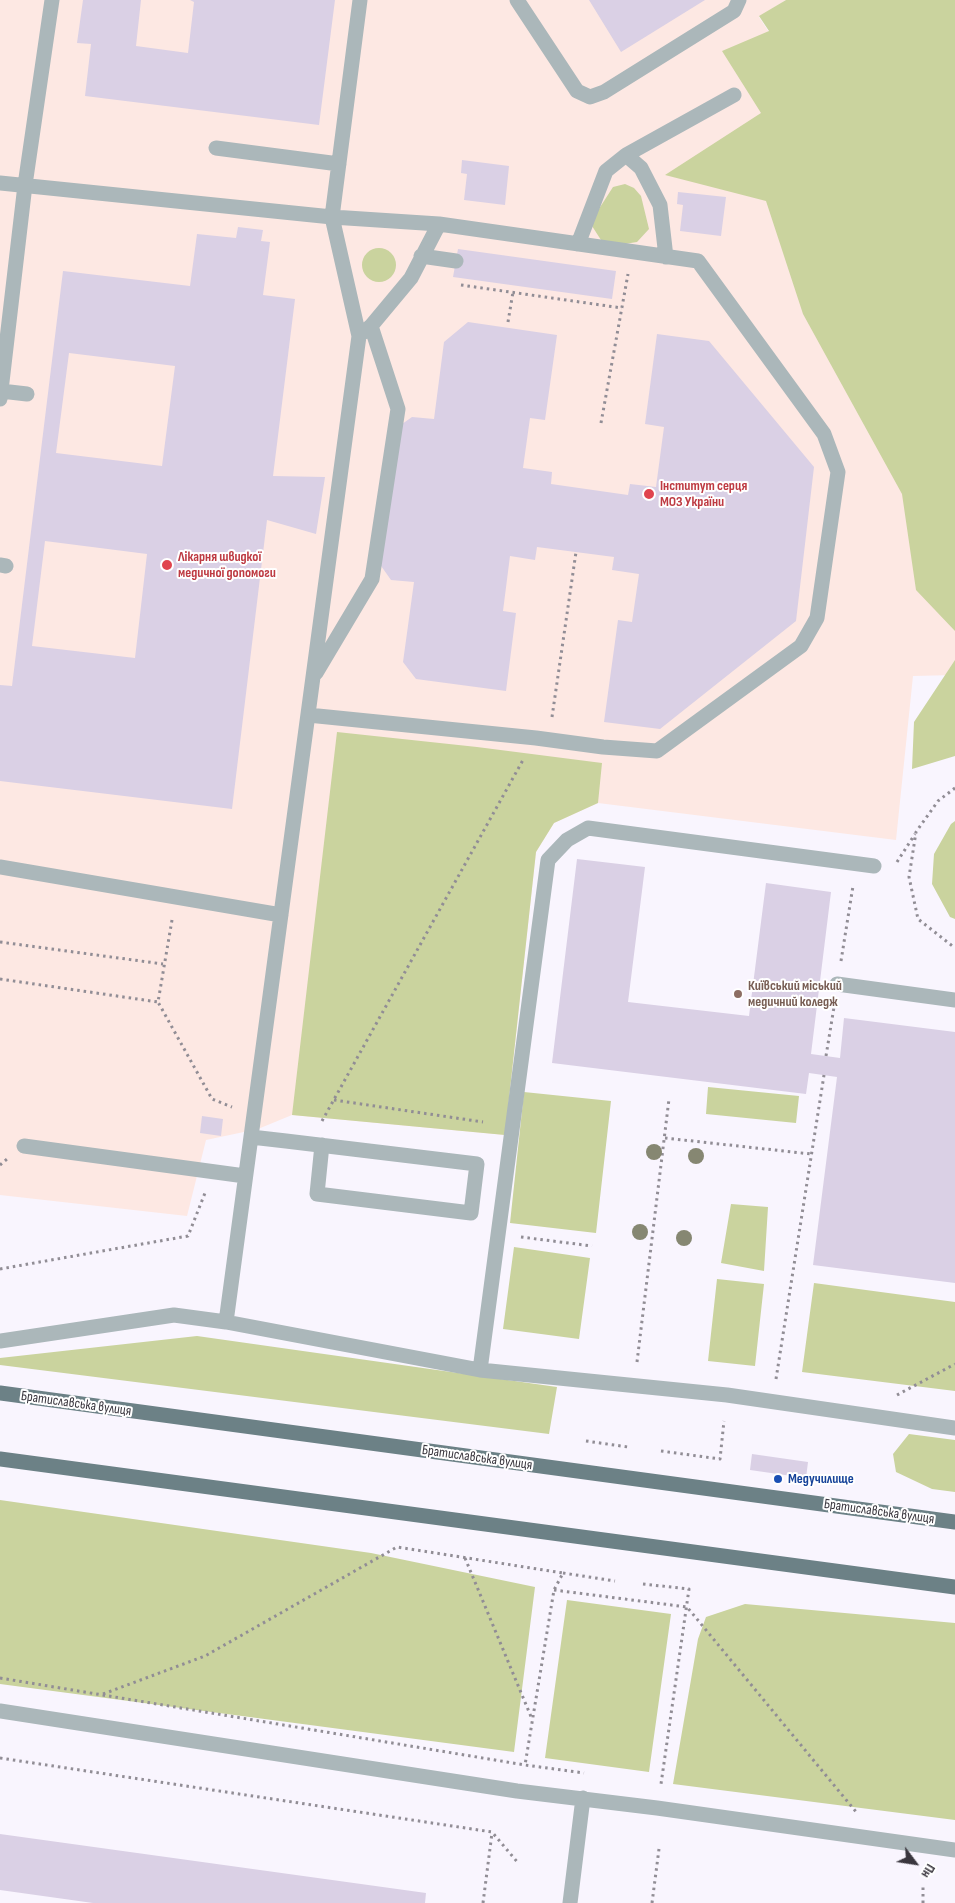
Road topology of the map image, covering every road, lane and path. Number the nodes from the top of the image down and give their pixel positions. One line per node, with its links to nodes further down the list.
1 (52, 0): 11 (street)
2 (360, 0): 9 (street)
3 (517, 0): 5 (street)
4 (752, 0): 5 (street)
5 (737, 5)
6 (734, 94): 8 (street)
7 (216, 148): 9 (street)
8 (626, 155): 14 (street); 17 (street)
9 (339, 164): 12 (street)
10 (0, 183): 11 (street)
11 (25, 186): 12 (street); 26 (street)
12 (332, 217): 13 (street); 24 (street)
13 (439, 224): 14 (street); 16 (street)
14 (578, 244): 15 (street)
15 (632, 252): 17 (street); 21 (path)
16 (421, 256): 18 (street); 23 (street)
17 (666, 256): 31 (street)
18 (456, 261)
19 (457, 284): 20 (path)
20 (513, 292): 21 (path); 22 (path)
21 (622, 308): 27 (path)
22 (508, 322)
23 (371, 326): 24 (street); 29 (street)
24 (359, 336): 29 (street)
25 (27, 394): 26 (street)
26 (1, 395)
27 (602, 423)
28 (576, 552): 31 (path)
29 (312, 678): 30 (street)
30 (308, 715): 31 (street); 37 (street)
31 (542, 738): 47 (path)
32 (955, 788): 33 (path)
33 (916, 832): 34 (path); 39 (path)
34 (874, 866): 57 (street)
35 (0, 867): 36 (street)
36 (176, 897): 37 (street); 40 (path)
37 (281, 915): 50 (street)
38 (0, 942): 40 (path)
39 (955, 948)
40 (164, 964): 44 (path)
41 (0, 979): 44 (path)
42 (837, 984): 43 (street)
43 (955, 1000)
44 (158, 1002): 50 (path)
45 (824, 1075): 54 (path)
46 (669, 1098): 51 (path)
47 (334, 1100): 48 (path); 49 (path)
48 (484, 1122)
49 (321, 1124)
50 (251, 1132): 52 (street); 56 (street)
51 (665, 1138): 54 (path); 62 (path)
52 (322, 1145): 52 (street)
53 (24, 1146): 55 (street)
54 (812, 1154): 65 (path)
55 (213, 1172): 56 (street); 59 (path)
56 (246, 1176): 60 (street)
57 (498, 1235): 58 (path); 64 (street)
58 (592, 1246)
59 (0, 1269)
60 (226, 1322): 61 (street); 64 (street)
61 (0, 1341)
62 (636, 1362)
63 (955, 1364): 67 (path)
64 (480, 1370): 69 (street)
65 (776, 1382)
66 (0, 1393): 74 (main road, Братиславська вулиця)
67 (892, 1398)
68 (724, 1421): 72 (path)
69 (955, 1428)
70 (586, 1441): 71 (path)
71 (628, 1447)
72 (661, 1451)
73 (0, 1459): 79 (main road)
74 (955, 1522)
75 (465, 1558): 76 (path); 83 (path); 85 (path)
76 (563, 1573): 77 (path); 80 (path)
77 (615, 1581)
78 (643, 1584): 81 (path)
79 (955, 1587)
80 (554, 1590): 81 (path); 85 (path)
81 (687, 1607): 89 (path); 91 (path)
82 (0, 1678): 83 (path)
83 (102, 1694): 87 (path)
84 (0, 1711): 90 (street)
85 (532, 1719): 87 (path)
86 (0, 1758): 92 (path)
87 (525, 1765): 88 (path)
88 (593, 1774)
89 (670, 1785)
90 (583, 1798): 94 (street); 98 (street)
91 (849, 1814)
92 (492, 1832): 95 (path); 97 (path)
93 (659, 1848): 99 (path)
94 (955, 1850)
95 (519, 1864)
96 (923, 1884): 100 (path)
97 (483, 1903)
98 (570, 1903)
99 (652, 1903)
100 (923, 1903)

